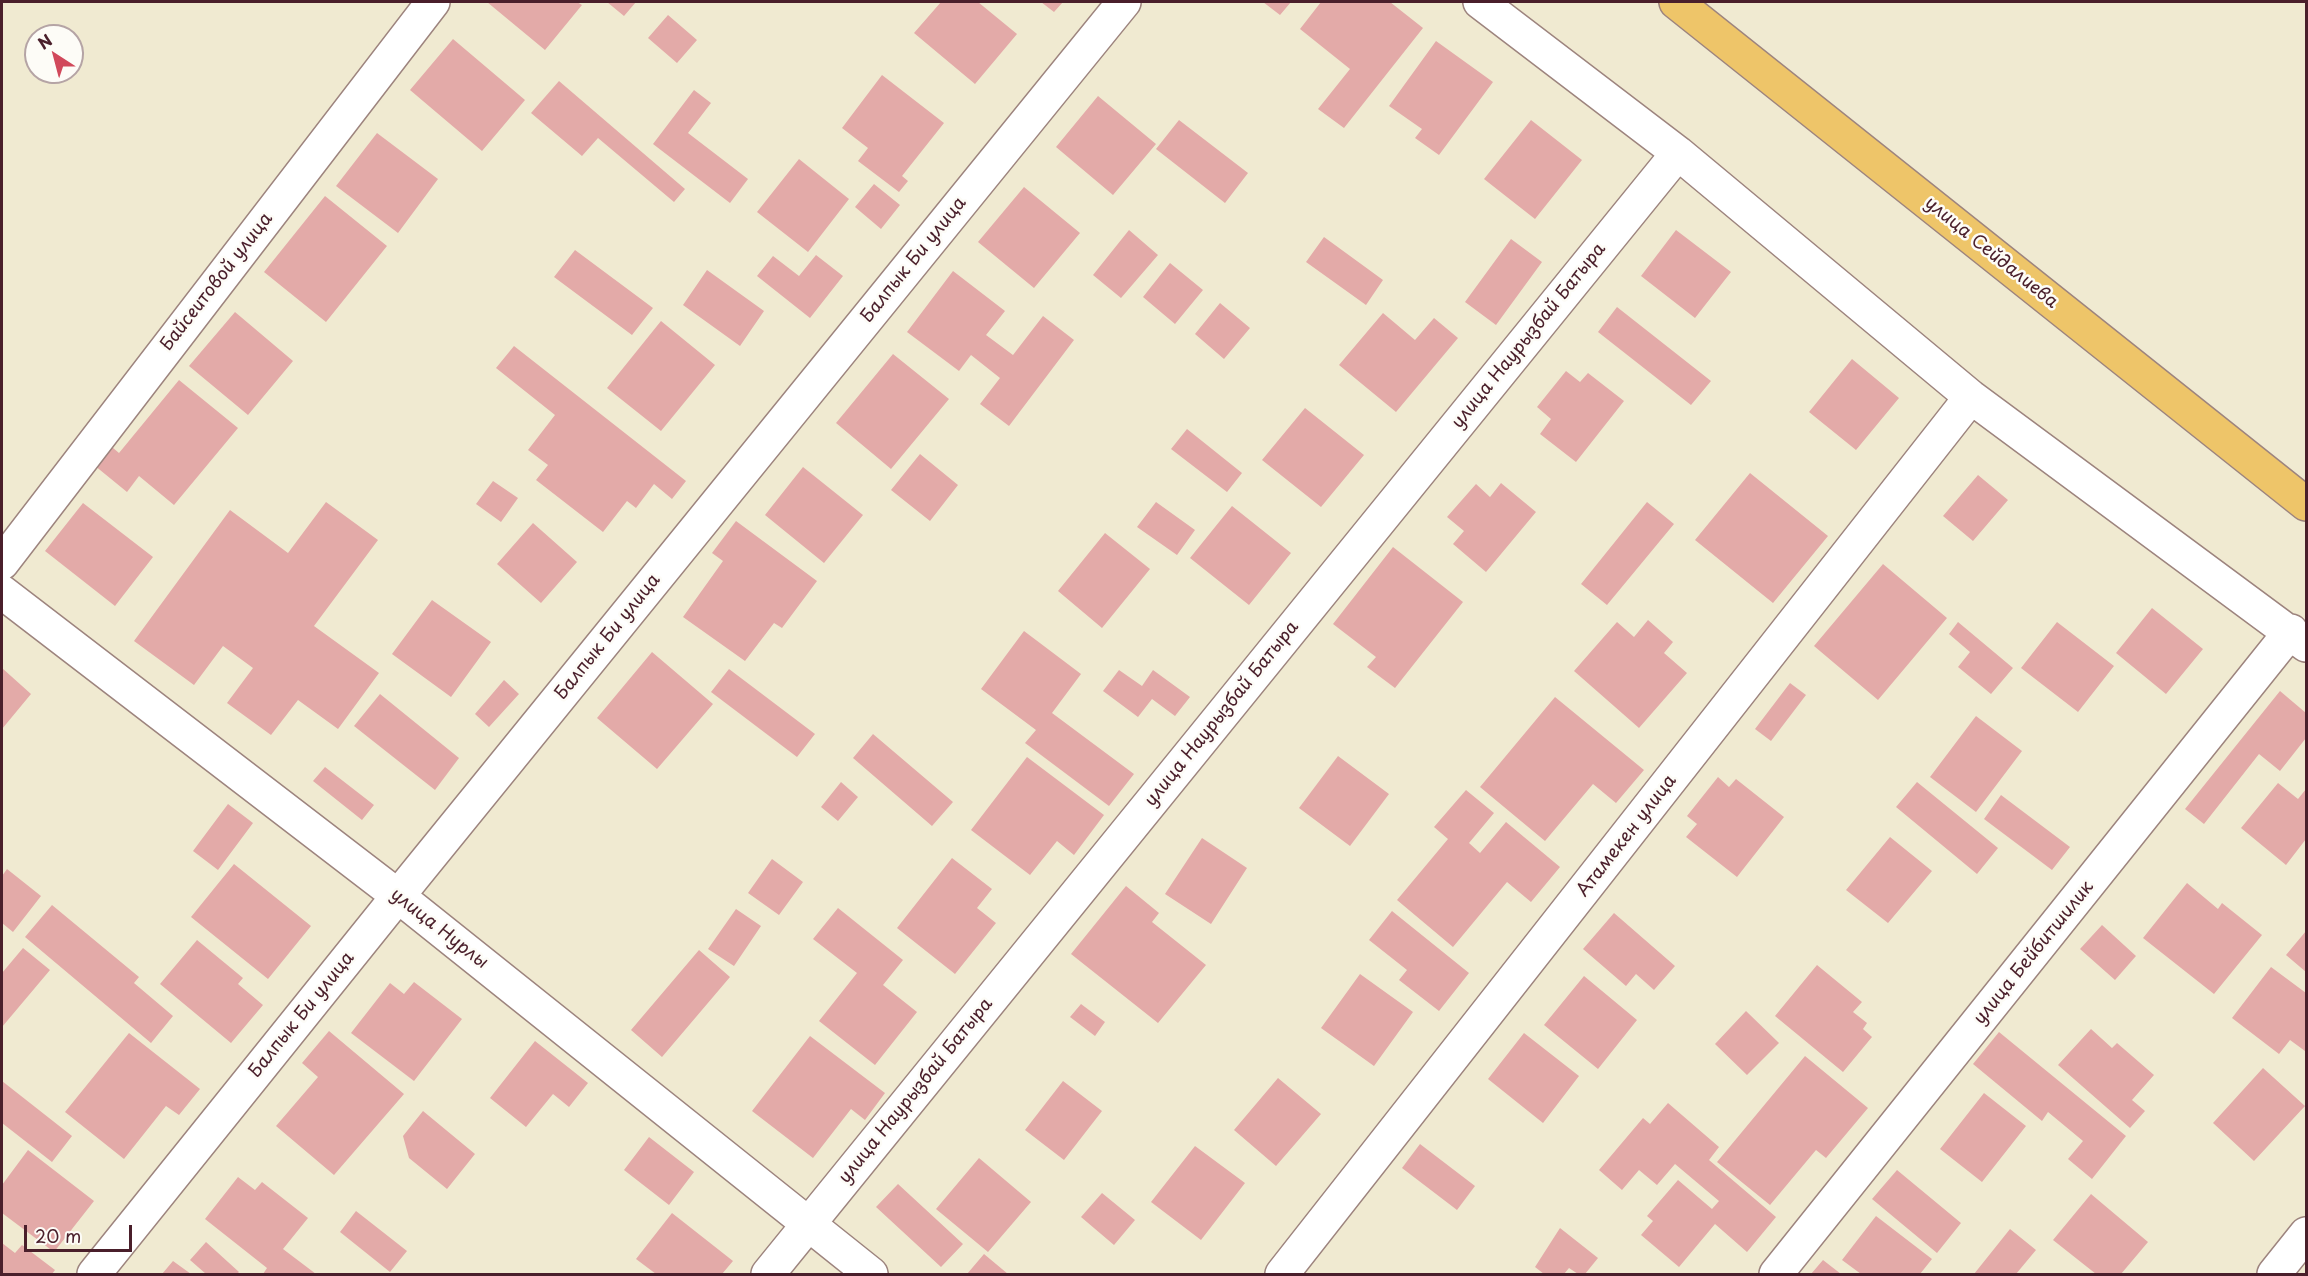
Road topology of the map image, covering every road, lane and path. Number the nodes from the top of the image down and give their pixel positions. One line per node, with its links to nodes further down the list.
1 (433, 2): 8 (street, Байсеитовой улица)
2 (1124, 2): 11 (street, Балпык Би улица)
3 (1480, 2): 5 (street)
4 (1676, 2): 7 (main road, улица Сейдалиева)
5 (1678, 153): 6 (street); 12 (street, улица Наурызбай Батыра)
6 (1971, 397): 10 (street); 17 (street, Атамекен улица)
7 (2307, 504)
8 (2, 562)
9 (2, 592): 11 (street, улица Нурлы)
10 (2299, 638): 18 (street, улица Бейбитшилик)
11 (398, 896): 12 (street, улица Нурлы); 14 (street, Балпык Би улица)
12 (808, 1223): 15 (street, улица Наурызбай Батыра); 16 (street, улица Нурлы)
13 (2307, 1234): 19 (street)
14 (94, 1275)
15 (768, 1275)
16 (871, 1275)
17 (1282, 1275)
18 (1776, 1275)
19 (2274, 1275)

